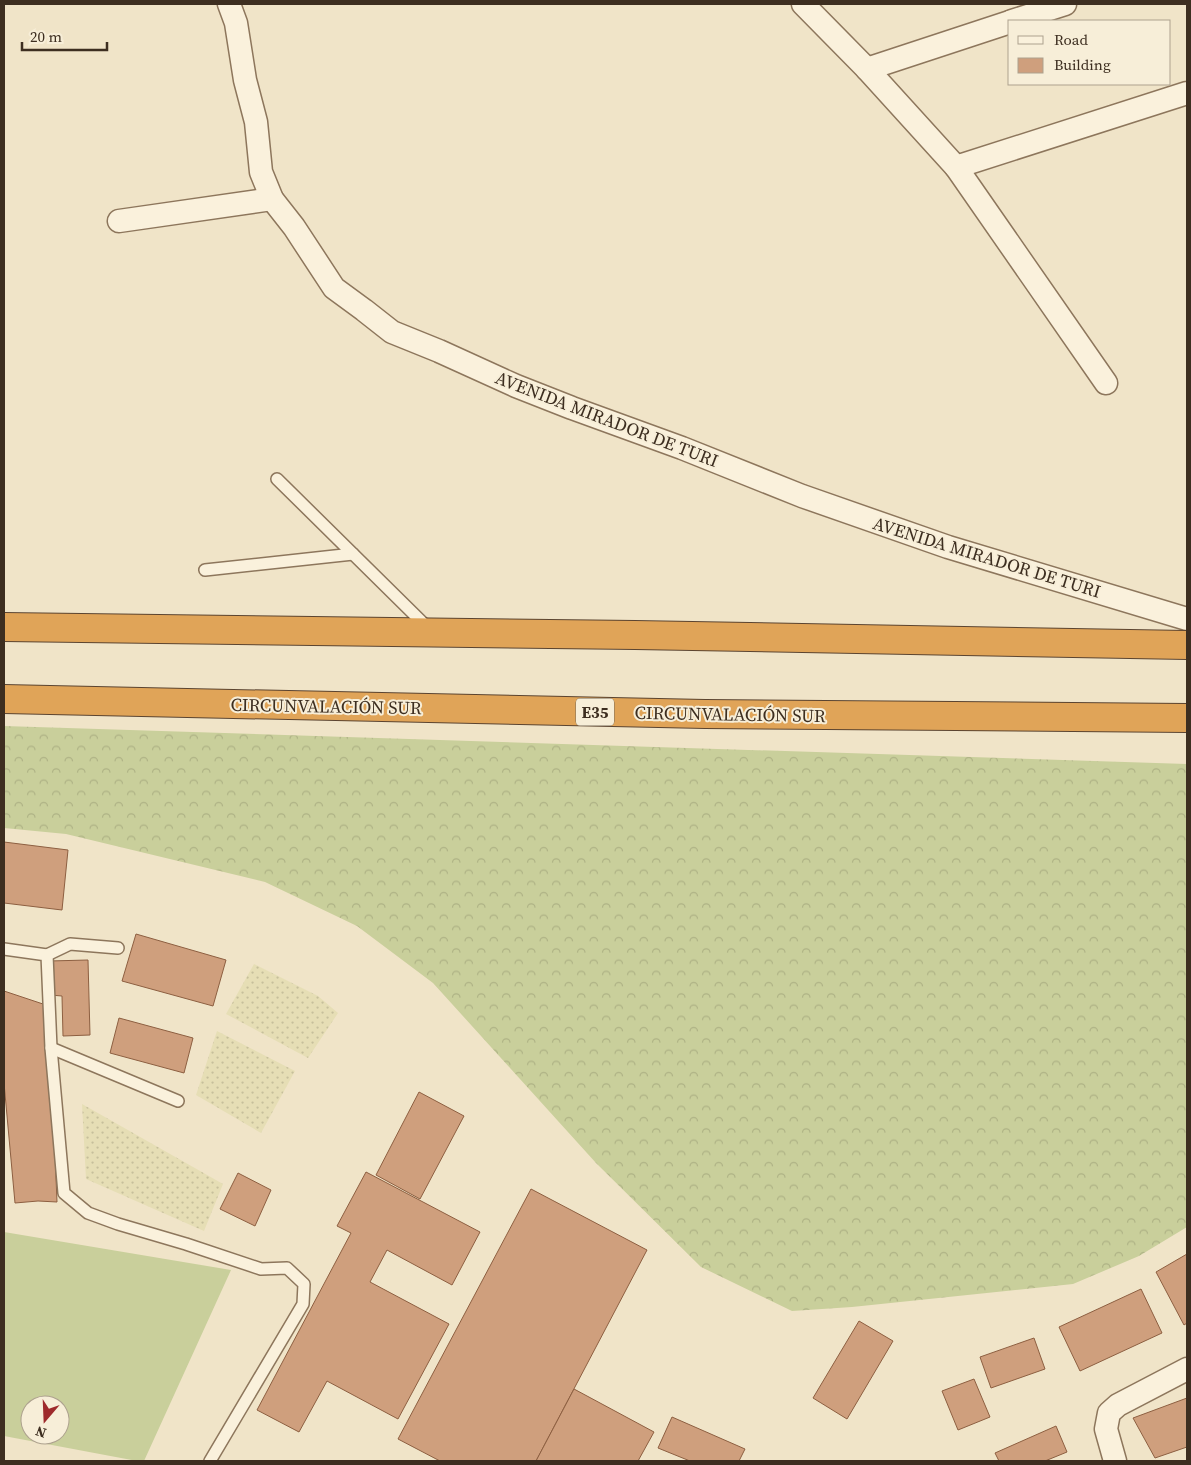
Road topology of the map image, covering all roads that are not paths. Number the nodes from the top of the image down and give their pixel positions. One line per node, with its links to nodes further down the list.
1 (229, 4): 9 (street, AVENIDA MIRADOR DE TURI)
2 (803, 4): 6 (street)
3 (1065, 4): 4 (street)
4 (1017, 20)
5 (1008, 23): 6 (street)
6 (867, 68): 8 (street)
7 (1187, 93): 8 (street)
8 (956, 167): 11 (street)
9 (272, 199): 10 (street); 15 (street, AVENIDA MIRADOR DE TURI)
10 (119, 221)
11 (1106, 384)
12 (277, 479): 13 (lane)
13 (353, 554): 14 (lane); 17 (lane)
14 (205, 570)
15 (1187, 619)
16 (4, 627): 17 (highway)
17 (433, 632): 18 (highway)
18 (1187, 645)
19 (4, 699): 20 (highway, CIRCUNVALACIÓN SUR / E35)
20 (1187, 718)
21 (118, 948): 23 (lane)
22 (4, 949): 23 (lane)
23 (46, 954): 24 (lane)
24 (51, 1048): 25 (lane); 27 (lane)
25 (178, 1101)
26 (1187, 1369): 28 (street)
27 (210, 1461)
28 (1115, 1461)

